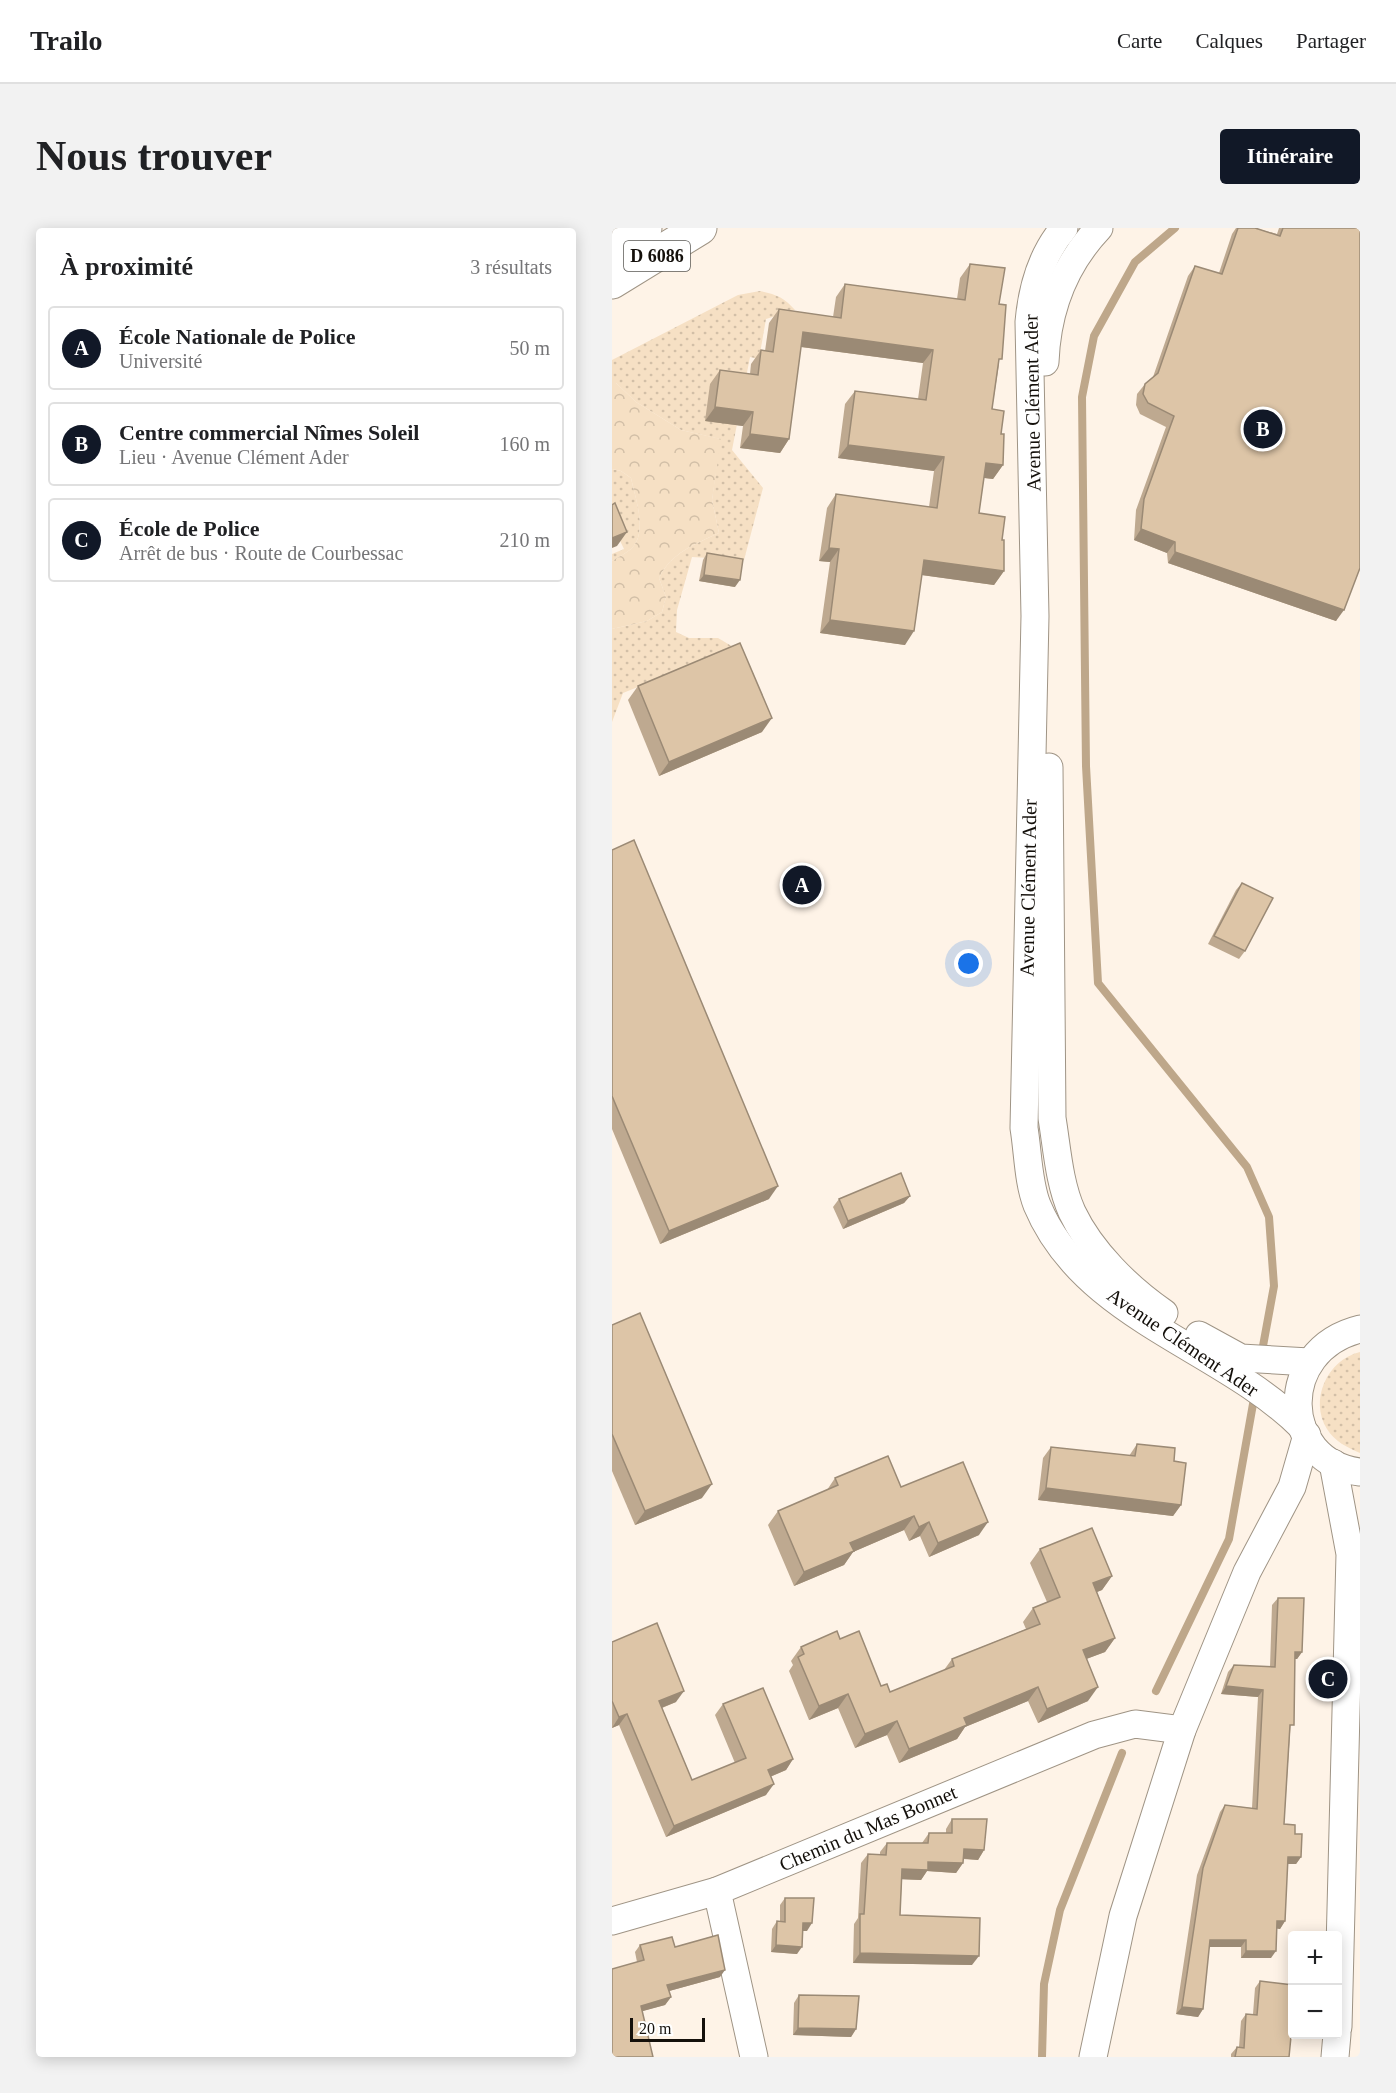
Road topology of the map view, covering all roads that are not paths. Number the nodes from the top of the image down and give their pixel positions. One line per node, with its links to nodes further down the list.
1 (645, 228): 5 (main road, D 6086)
2 (700, 228): 6 (main road, D 6086)
3 (1064, 228): 9 (street, Avenue Clément Ader)
4 (1100, 228): 8 (street, Avenue Clément Ader)
5 (612, 247)
6 (612, 282)
7 (1360, 1329): 8 (street)
8 (1309, 1362): 9 (street)
9 (1305, 1431): 10 (street, Avenue Clément Ader); 12 (street)
10 (1331, 1461): 11 (street); 12 (street); 13 (street)
11 (1360, 1472)
12 (1292, 1487): 14 (street)
13 (1355, 1542): 17 (street)
14 (1182, 1730): 15 (street, Chemin du Mas Bonnet); 20 (street)
15 (717, 1891): 16 (street, Chemin du Mas Bonnet); 19 (street)
16 (612, 1921)
17 (1339, 1985)
18 (1337, 2039): 21 (street)
19 (754, 2057)
20 (1093, 2057)
21 (1335, 2057)

